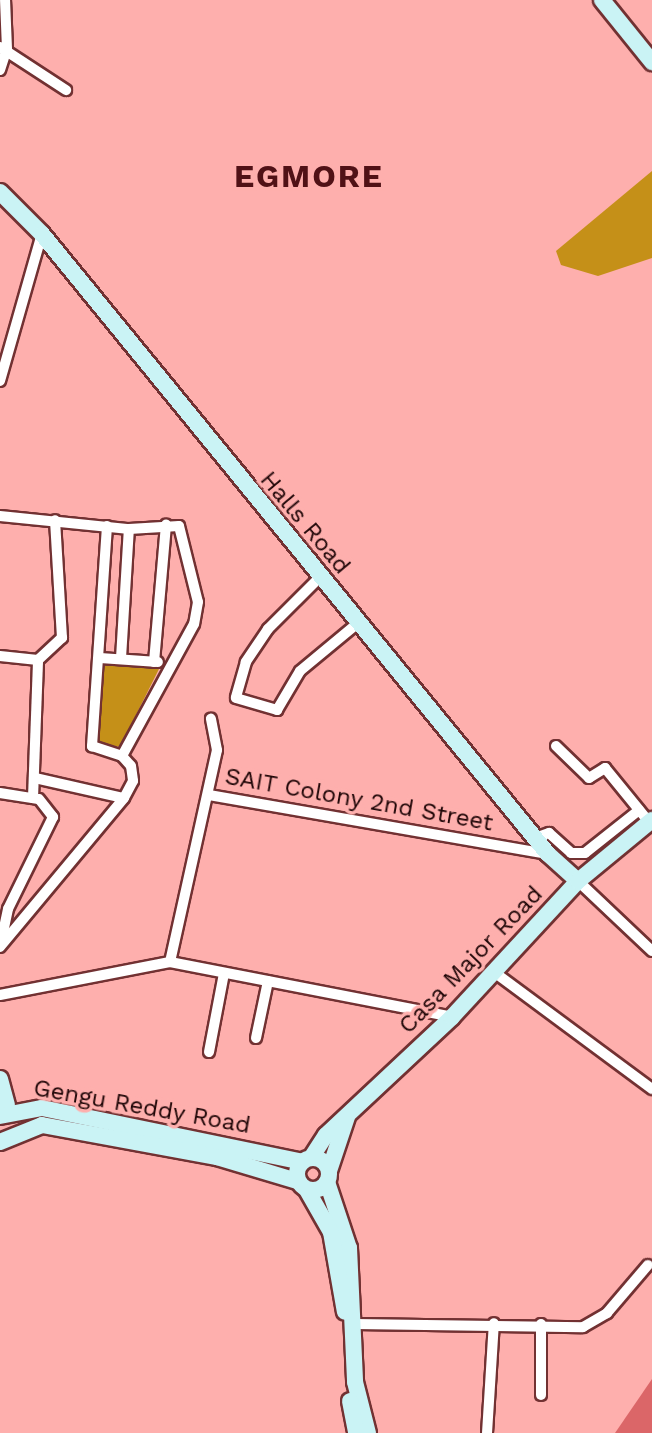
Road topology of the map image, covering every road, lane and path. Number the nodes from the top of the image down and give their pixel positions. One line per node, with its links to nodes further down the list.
1 (5, 0): 5 (street)
2 (602, 0): 6 (main road)
3 (616, 0): 4 (main road)
4 (652, 47)
5 (4, 48): 7 (street); 8 (street)
6 (652, 61)
7 (0, 69)
8 (66, 90)
9 (0, 192): 10 (main road, Halls Road)
10 (42, 234): 11 (street); 17 (main road, Halls Road)
11 (0, 381)
12 (0, 516): 13 (street)
13 (55, 520): 15 (street); 22 (street)
14 (166, 525): 16 (street); 23 (street); 24 (street)
15 (107, 526): 16 (street); 20 (street)
16 (130, 529): 21 (street)
17 (320, 577): 18 (main road, Halls Road); 18 (street)
18 (358, 623): 34 (main road, Halls Road)
19 (0, 656): 22 (street)
20 (100, 657): 21 (street); 27 (street)
21 (121, 659): 23 (street)
22 (38, 660): 28 (street)
23 (154, 662): 24 (street)
24 (172, 663): 27 (street)
25 (211, 719): 30 (street)
26 (556, 746): 33 (street)
27 (122, 756): 32 (street)
28 (35, 778): 31 (street); 32 (street)
29 (0, 793): 31 (street)
30 (209, 795): 35 (street, SAIT Colony 2nd Street); 40 (street, SAIT Colony 2nd Street)
31 (33, 798): 38 (street)
32 (124, 798): 38 (street)
33 (647, 818): 34 (street); 36 (main road, Casa Major Road)
34 (535, 838): 35 (main road, Halls Road)
35 (550, 857): 36 (main road); 37 (main road, Halls Road)
36 (597, 866): 37 (main road, Casa Major Road)
37 (574, 886): 39 (street); 41 (main road, Casa Major Road)
38 (0, 947)
39 (652, 951)
40 (170, 962): 42 (street); 44 (street)
41 (494, 972): 45 (main road, Casa Major Road); 49 (street)
42 (224, 973): 43 (street); 47 (street)
43 (268, 981): 45 (street); 46 (street)
44 (0, 995)
45 (452, 1017): 51 (main road, Casa Major Road)
46 (256, 1038)
47 (209, 1052)
48 (0, 1079): 50 (main road)
49 (652, 1089)
50 (5, 1109): 52 (main road); 54 (main road, Gengu Reddy Road)
51 (347, 1117): 54 (main road, Casa Major Road); 55 (main road)
52 (26, 1130): 53 (main road, Gengu Reddy Road); 56 (main road)
53 (0, 1142)
54 (306, 1160): 55 (main road); 56 (main road)
55 (328, 1177): 56 (main road); 59 (main road)
56 (302, 1185): 62 (main road)
57 (648, 1265): 60 (street)
58 (494, 1323): 59 (street); 60 (street); 64 (street)
59 (355, 1324): 63 (main road)
60 (541, 1324): 61 (street)
61 (541, 1395)
62 (356, 1433)
63 (368, 1433)
64 (487, 1433)

